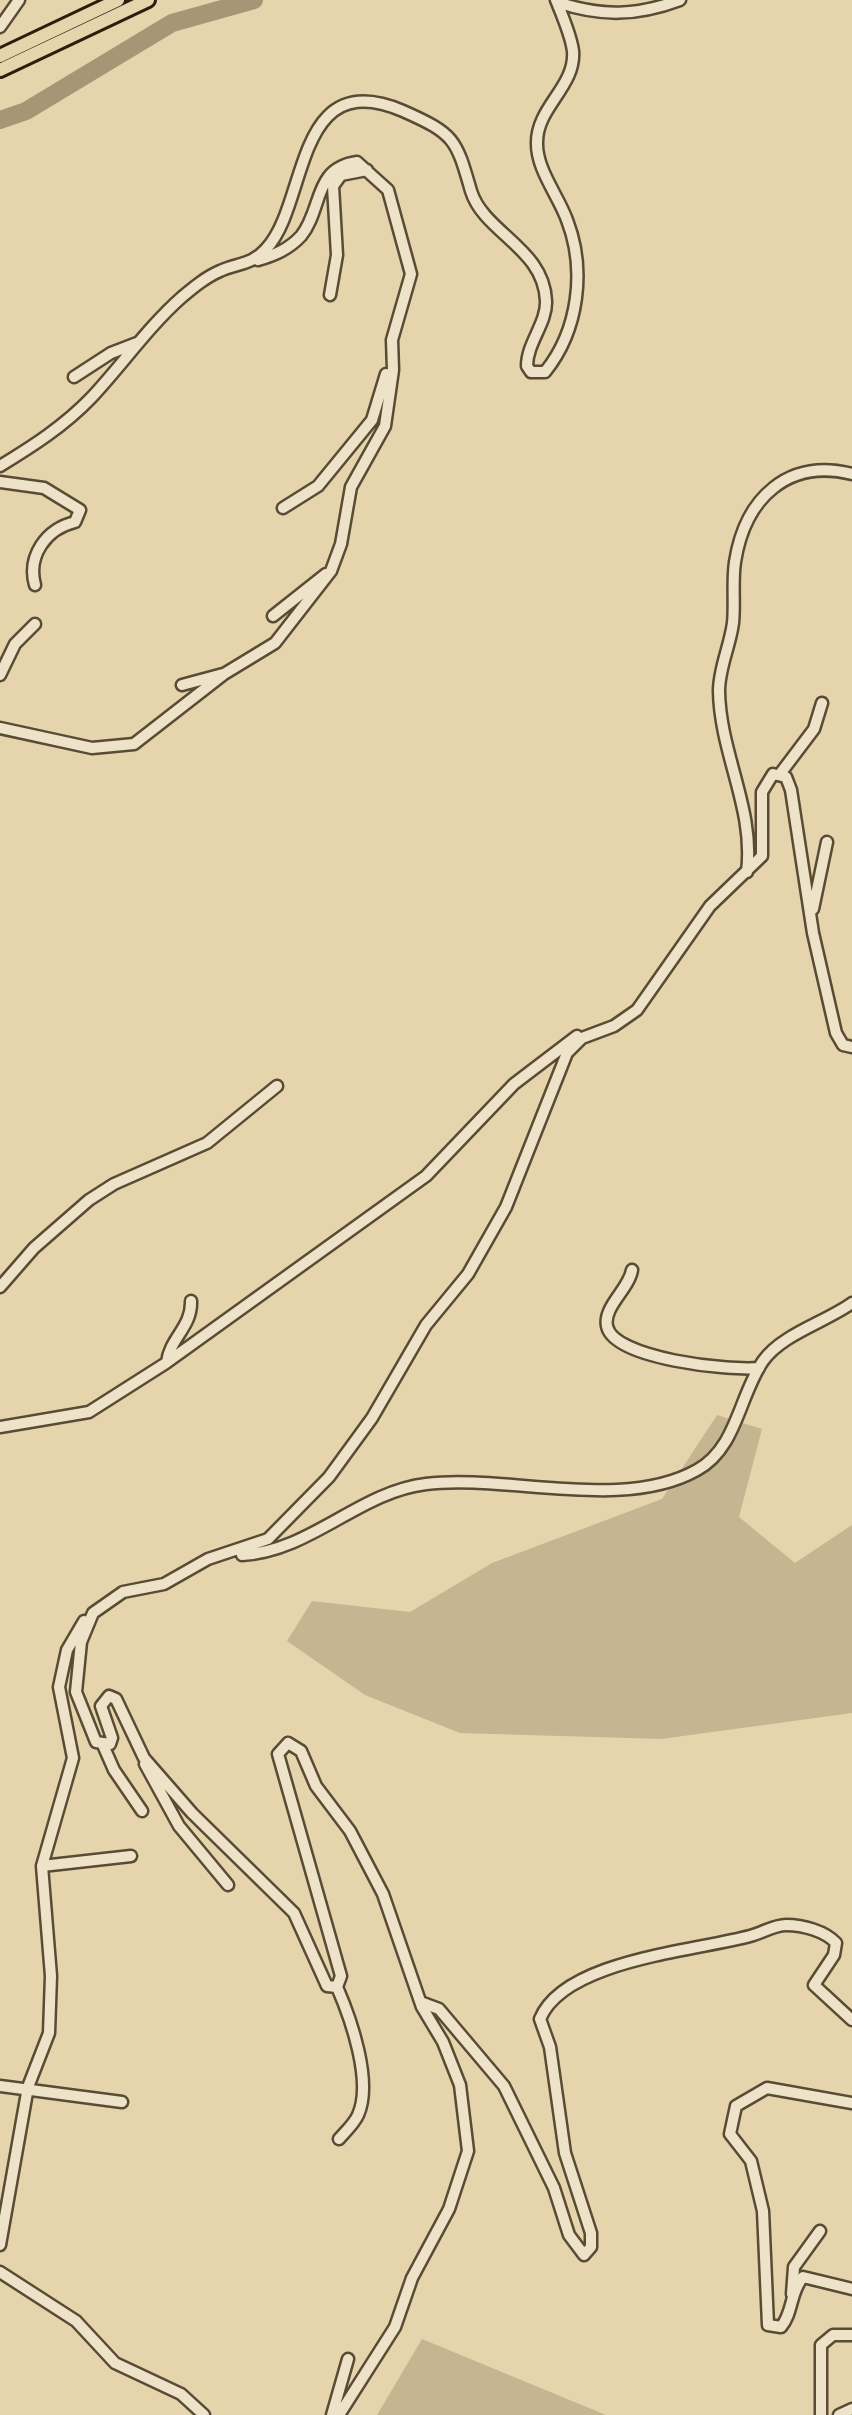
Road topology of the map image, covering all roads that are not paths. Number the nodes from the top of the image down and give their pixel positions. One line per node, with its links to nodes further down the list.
1 (19, 0): 6 (street)
2 (118, 0): 7 (main road)
3 (148, 0): 8 (main road)
4 (680, 0): 5 (street)
5 (557, 1): 10 (street)
6 (0, 27)
7 (0, 56)
8 (0, 70)
9 (368, 170): 10 (street); 11 (street); 13 (street)
10 (248, 264): 12 (street)
11 (330, 295)
12 (138, 343): 14 (street); 15 (street)
13 (392, 354): 18 (street); 19 (street)
14 (74, 377)
15 (0, 466)
16 (852, 474): 30 (street)
17 (0, 482): 20 (street)
18 (284, 508)
19 (331, 571): 21 (street); 23 (street)
20 (35, 584)
21 (273, 616)
22 (36, 624): 24 (street)
23 (224, 674): 25 (street); 27 (street)
24 (0, 675)
25 (182, 685)
26 (822, 703): 28 (street)
27 (0, 728)
28 (780, 774): 30 (street); 31 (street)
29 (826, 842): 31 (street)
30 (747, 874): 32 (street)
31 (812, 924): 33 (street)
32 (588, 1034): 39 (street); 42 (street)
33 (852, 1047)
34 (277, 1086): 36 (street)
35 (632, 1270): 40 (street)
36 (0, 1287)
37 (191, 1301): 39 (street)
38 (852, 1303): 40 (street)
39 (166, 1362): 41 (street)
40 (759, 1368): 42 (street)
41 (0, 1427)
42 (222, 1555): 43 (street)
43 (93, 1613): 44 (street); 48 (street)
44 (103, 1744): 45 (street); 46 (street)
45 (144, 1758): 49 (street); 50 (street)
46 (142, 1811)
47 (131, 1856): 48 (street)
48 (42, 1866): 54 (street)
49 (228, 1885)
50 (337, 1987): 51 (street); 57 (street)
51 (422, 2002): 52 (street); 67 (street)
52 (852, 2020)
53 (0, 2086): 54 (street)
54 (28, 2087): 55 (street); 59 (street)
55 (122, 2102)
56 (852, 2102): 62 (street)
57 (339, 2140)
58 (820, 2231): 62 (street)
59 (0, 2245)
60 (0, 2272): 66 (street)
61 (852, 2289): 62 (street)
62 (792, 2295)
63 (852, 2335): 68 (street)
64 (348, 2359): 67 (street)
65 (852, 2409): 69 (street)
66 (203, 2414)
67 (336, 2415)
68 (821, 2415)
69 (839, 2415)

